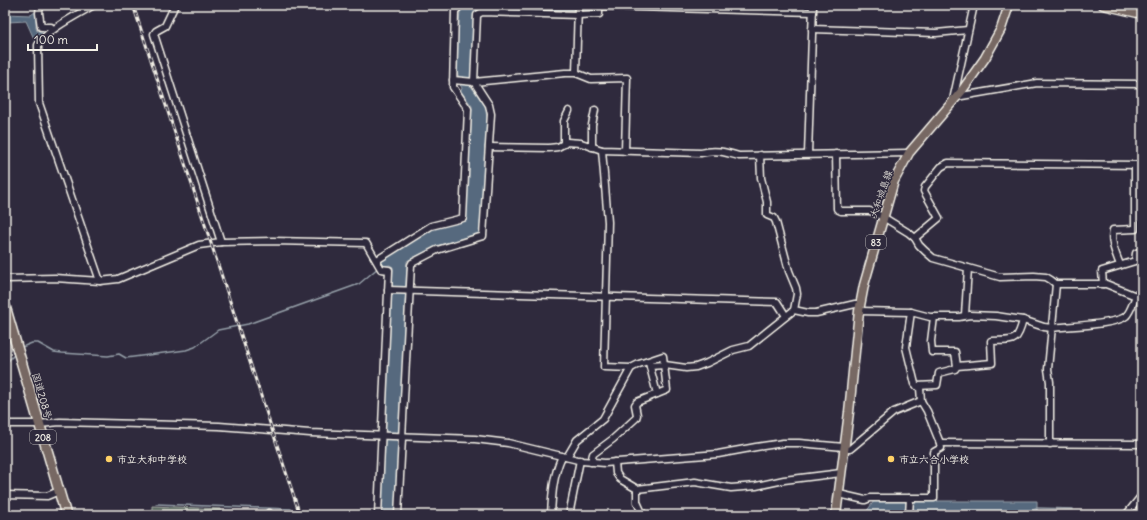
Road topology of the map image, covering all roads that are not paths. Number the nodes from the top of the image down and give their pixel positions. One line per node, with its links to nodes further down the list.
1 (40, 5): 15 (street)
2 (94, 5): 15 (street)
3 (175, 5): 37 (street)
4 (461, 5): 18 (street)
5 (578, 5): 13 (street)
6 (599, 5): 11 (street); 13 (street)
7 (814, 5): 11 (street)
8 (974, 5): 16 (street)
9 (1008, 5): 21 (main road, 大和城島線 / 83)
10 (1103, 5): 12 (main road)
11 (813, 12): 14 (street)
12 (1142, 14)
13 (578, 15): 17 (street); 19 (street)
14 (812, 29): 16 (street); 30 (street)
15 (53, 30): 43 (street)
16 (968, 30): 21 (street)
17 (576, 73): 19 (street); 28 (street)
18 (453, 80): 19 (street); 39 (street)
19 (474, 82): 25 (street)
20 (1142, 84): 21 (street)
21 (954, 99): 29 (main road, 大和城島線 / 83)
22 (595, 110): 26 (street)
23 (569, 111): 24 (street)
24 (564, 144): 25 (street); 26 (street)
25 (489, 147): 47 (street)
26 (592, 147): 27 (street)
27 (602, 150): 28 (street); 49 (street)
28 (625, 151): 32 (street)
29 (909, 153): 31 (street); 35 (main road, 大和城島線 / 83)
30 (808, 154): 31 (street); 32 (street)
31 (836, 154): 35 (street)
32 (760, 155): 52 (street)
33 (1135, 165): 34 (street); 36 (street); 40 (street)
34 (1142, 165)
35 (883, 218): 36 (street); 51 (main road, 大和城島線 / 83)
36 (915, 238): 41 (street)
37 (221, 242): 39 (street); 43 (street)
38 (1142, 251): 40 (street)
39 (377, 260): 46 (street)
40 (1120, 265): 45 (street)
41 (968, 268): 44 (street); 54 (street)
42 (5, 278): 43 (street)
43 (100, 281)
44 (1056, 284): 45 (street); 58 (street)
45 (1103, 284): 48 (street)
46 (388, 290): 47 (street); 68 (street)
47 (409, 291): 49 (street); 69 (street)
48 (1139, 296): 58 (street)
49 (606, 297): 55 (street); 62 (street)
50 (5, 306): 67 (highway, 国道208号 / 208)
51 (860, 308): 52 (street); 53 (street); 73 (main road, 大和城島線 / 83)
52 (794, 310): 55 (street)
53 (911, 312): 56 (street); 63 (street)
54 (965, 315): 56 (street); 57 (street)
55 (786, 316): 60 (street)
56 (934, 317): 61 (street)
57 (1023, 320): 58 (street); 61 (street)
58 (1052, 328): 71 (street)
59 (649, 364): 60 (street); 62 (street); 64 (street)
60 (665, 366): 64 (street)
61 (957, 366): 63 (street)
62 (631, 368): 74 (street)
63 (917, 386): 65 (street)
64 (657, 394): 76 (street)
65 (921, 401): 70 (street); 73 (street)
66 (5, 424): 67 (street)
67 (39, 424): 68 (street); 80 (highway, 国道208号 / 208)
68 (382, 436): 69 (street); 87 (street)
69 (402, 437): 74 (street); 88 (street)
70 (940, 443): 71 (street); 84 (street)
71 (1050, 444): 72 (street)
72 (1142, 444)
73 (844, 448): 77 (street); 78 (main road, 大和城島線 / 83)
74 (565, 457): 75 (street); 89 (street)
75 (580, 460): 76 (street); 90 (street)
76 (591, 462): 77 (street)
77 (615, 462): 79 (street)
78 (841, 473): 79 (street); 81 (main road, 大和城島線 / 83)
79 (637, 489): 91 (street)
80 (59, 491): 82 (street); 86 (highway, 国道208号 / 208)
81 (839, 494): 84 (street); 92 (main road, 大和城島線 / 83)
82 (5, 495)
83 (1142, 495): 93 (street)
84 (910, 498): 85 (street)
85 (910, 514)
86 (66, 515)
87 (378, 515)
88 (398, 515)
89 (551, 515)
90 (570, 515)
91 (643, 515)
92 (836, 515)
93 (1126, 515)

